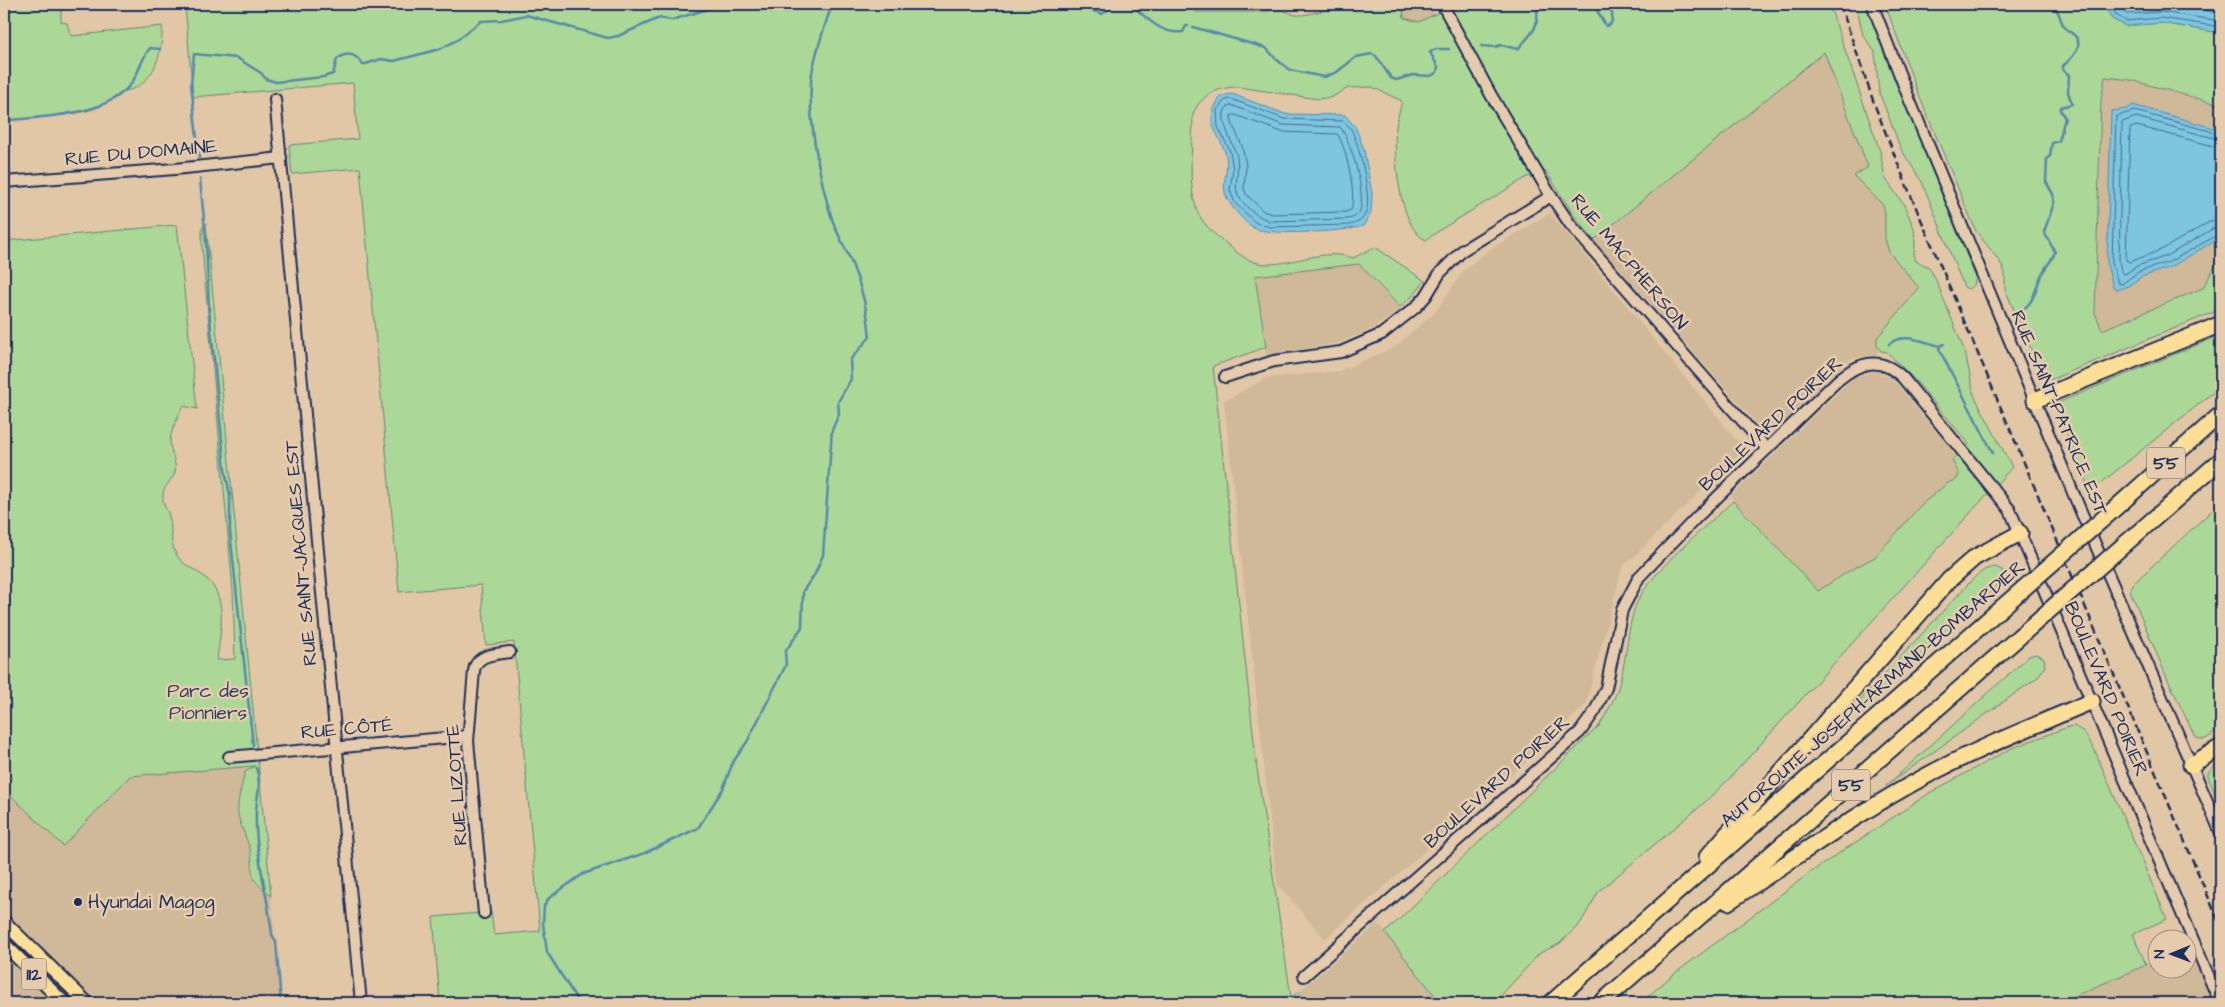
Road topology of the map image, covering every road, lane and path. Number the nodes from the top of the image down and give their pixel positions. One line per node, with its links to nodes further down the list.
1 (1442, 4): 6 (street, RUE MACPHERSON)
2 (1872, 4): 9 (street, RUE SAINT-PATRICE EST)
3 (275, 99): 4 (street, RUE SAINT-JACQUES EST)
4 (281, 158): 5 (street, RUE DU DOMAINE); 17 (street, RUE SAINT-JACQUES EST)
5 (4, 182)
6 (1551, 196): 8 (street); 11 (street, RUE MACPHERSON)
7 (2221, 324): 9 (highway)
8 (1225, 377)
9 (2035, 400): 20 (street, RUE SAINT-PATRICE EST)
10 (2221, 414): 22 (highway, AUTOROUTE JOSEPH-ARMAND-BOMBARDIER / 55, bridge)
11 (1768, 449): 13 (street, BOULEVARD POIRIER); 27 (street, BOULEVARD POIRIER)
12 (2221, 460): 25 (highway, 55, bridge)
13 (2020, 533): 15 (street, BOULEVARD POIRIER); 22 (highway)
14 (510, 652): 16 (street, RUE LIZOTTE)
15 (2092, 701): 25 (highway); 33 (street, BOULEVARD POIRIER)
16 (468, 736): 17 (street, RUE CÔTÉ); 23 (street, RUE LIZOTTE)
17 (337, 747): 19 (street, RUE CÔTÉ); 30 (street, RUE SAINT-JACQUES EST)
18 (2221, 747): 20 (highway)
19 (229, 757)
20 (2191, 765): 21 (street, RUE SAINT-PATRICE EST)
21 (2221, 832)
22 (1678, 892): 31 (highway, AUTOROUTE JOSEPH-ARMAND-BOMBARDIER / 55)
23 (484, 913)
24 (4, 922): 29 (main road, 112)
25 (1681, 933): 32 (highway, 55)
26 (4, 944): 28 (main road, 112)
27 (1304, 976)
28 (64, 1003)
29 (87, 1003)
30 (362, 1003)
31 (1551, 1003)
32 (1601, 1003)
33 (2220, 1003)

